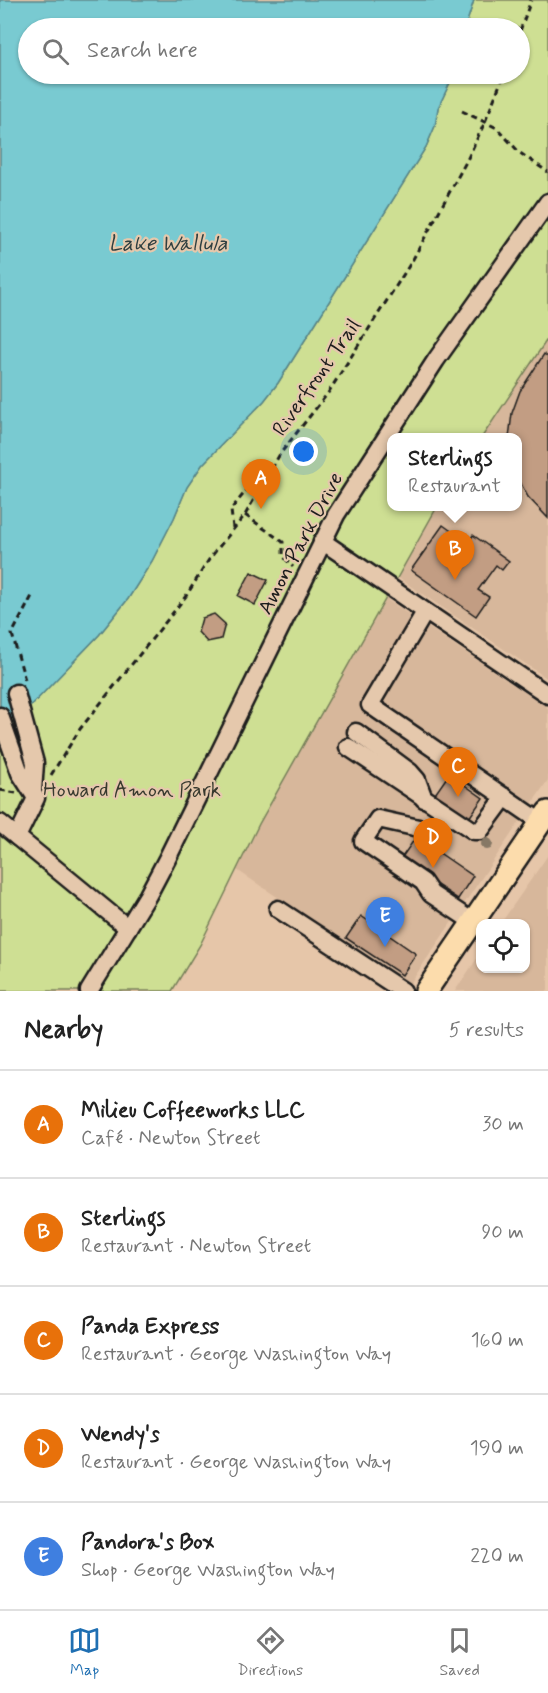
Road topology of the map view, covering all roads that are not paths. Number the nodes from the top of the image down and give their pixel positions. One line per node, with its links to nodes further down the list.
1 (548, 202): 2 (street, Amon Park Drive)
2 (389, 433)
3 (387, 436): 4 (street, Amon Park Drive)
4 (322, 542): 5 (street); 20 (street, Amon Park Drive)
5 (425, 612): 7 (street); 12 (street)
6 (21, 690): 11 (street)
7 (548, 695)
8 (0, 716): 11 (street)
9 (356, 732): 13 (street)
10 (348, 747): 13 (street)
11 (33, 792): 17 (street)
12 (505, 797): 13 (street); 14 (street)
13 (424, 799)
14 (544, 817): 19 (main road)
15 (0, 823): 17 (street)
16 (423, 829): 19 (street)
17 (17, 837): 20 (street)
18 (278, 909): 22 (street)
19 (473, 922): 23 (main road)
20 (128, 928): 21 (street, Amon Park Drive)
21 (88, 991)
22 (403, 991)
23 (426, 991)

